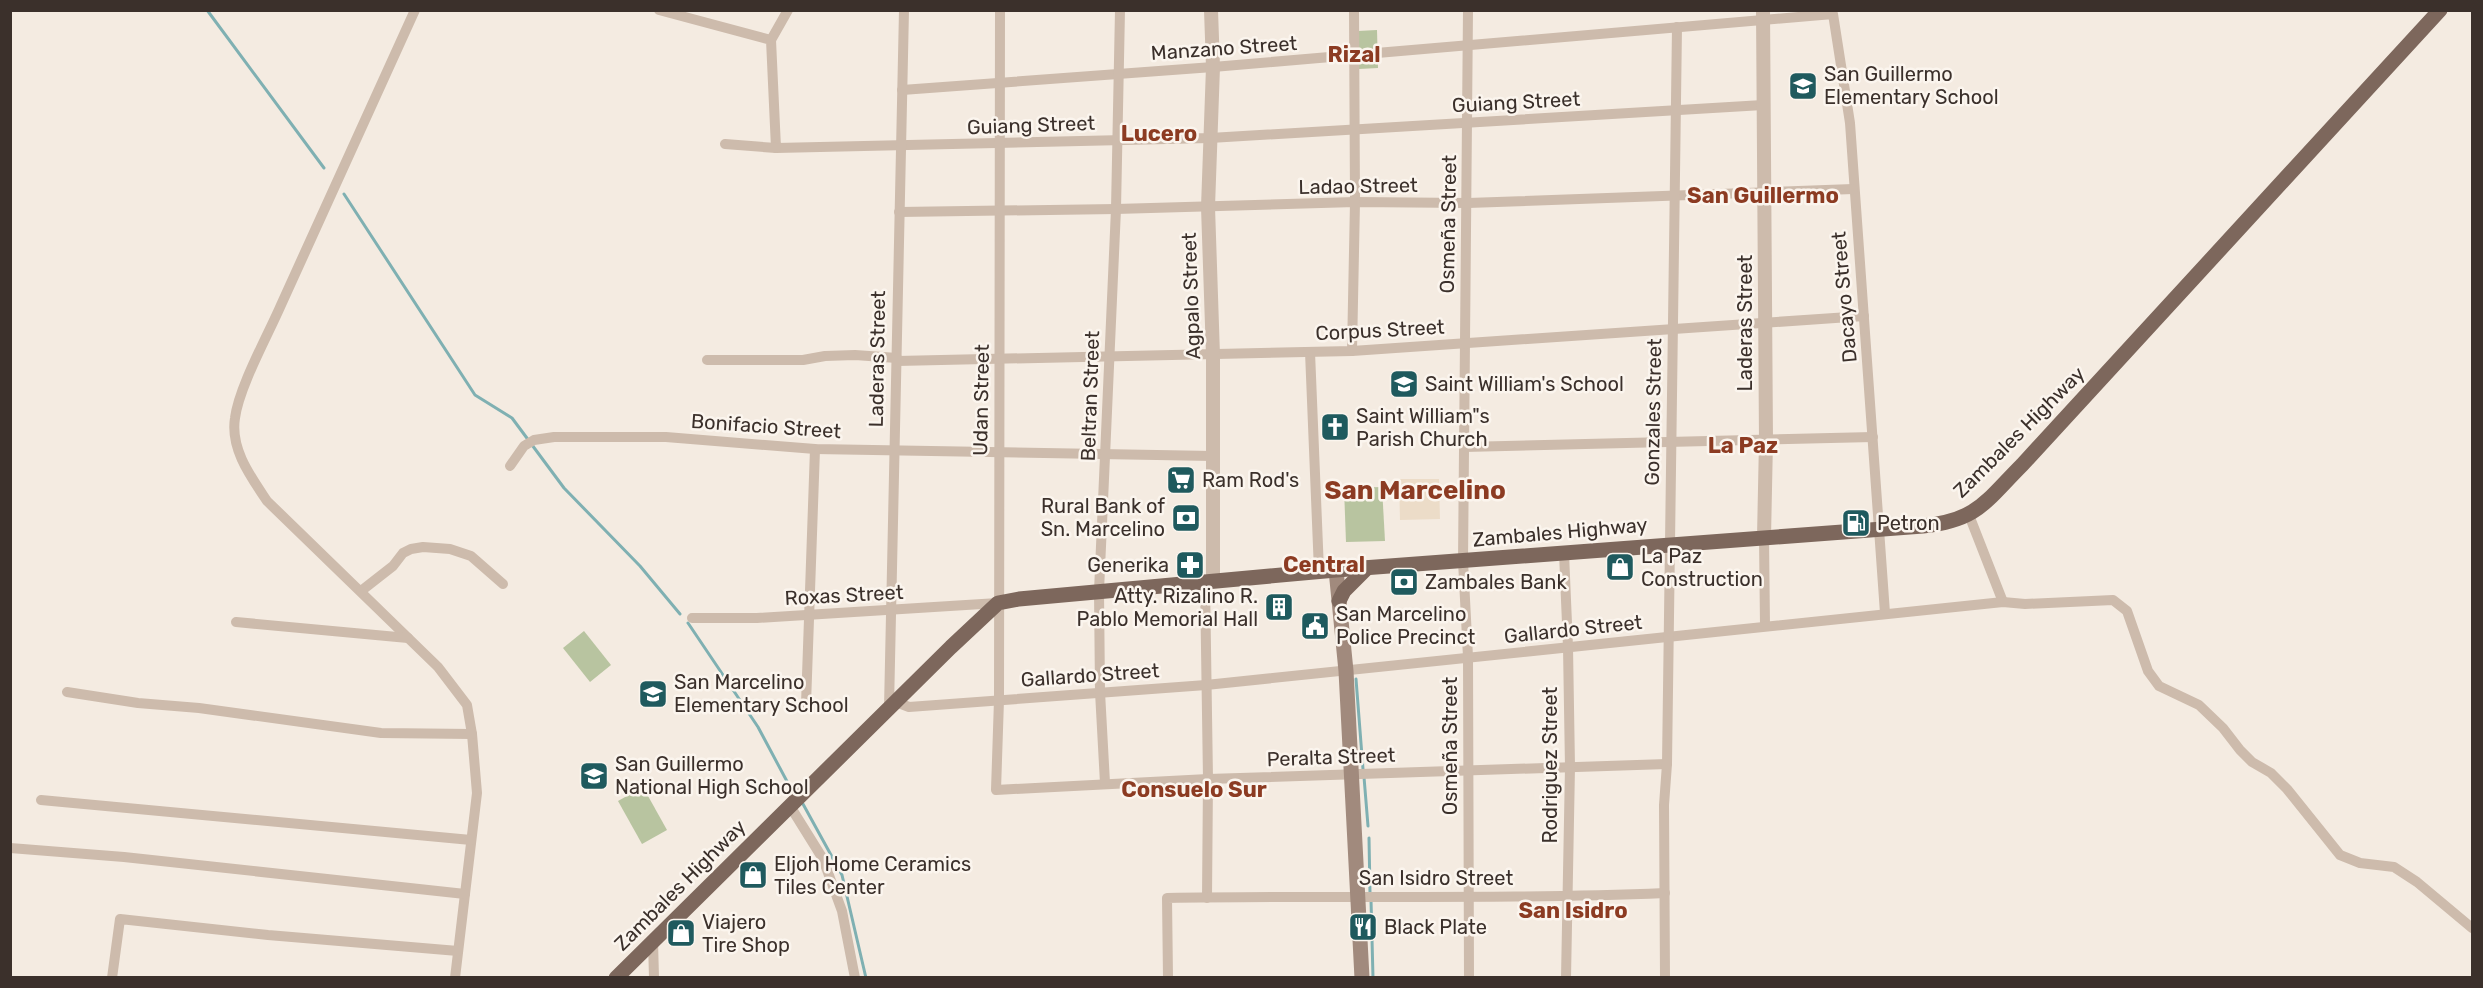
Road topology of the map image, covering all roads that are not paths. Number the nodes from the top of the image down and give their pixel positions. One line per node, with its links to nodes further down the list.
1 (415, 10): 71 (street)
2 (658, 10): 13 (street)
3 (788, 10): 13 (street)
4 (904, 10): 19 (street, Laderas Street)
5 (1000, 10): 18 (street, Udan Street)
6 (1120, 10): 17 (street, Beltran Street)
7 (1211, 10): 16 (street, Agpalo Street)
8 (1354, 10): 15 (street)
9 (1468, 10): 14 (street, Osmeña Street)
10 (2440, 10): 60 (main road, Zambales Highway)
11 (1763, 16): 12 (street, Manzano Street); 20 (street, Laderas Street); 30 (street, Dacayo Street)
12 (1677, 27): 14 (street, Manzano Street); 21 (street, Gonzales Street)
13 (771, 40): 29 (street)
14 (1468, 46): 15 (street, Manzano Street); 22 (street, Osmeña Street)
15 (1354, 55): 16 (street, Manzano Street); 23 (street)
16 (1212, 68): 17 (street, Manzano Street); 24 (street, Agpalo Street)
17 (1117, 73): 18 (street, Manzano Street); 25 (street, Beltran Street)
18 (1000, 82): 19 (street, Manzano Street); 27 (street, Udan Street)
19 (902, 90): 28 (street, Laderas Street)
20 (1763, 105): 21 (street, Guiang Street); 31 (street, Laderas Street)
21 (1676, 111): 22 (street, Guiang Street); 32 (street, Gonzales Street)
22 (1467, 123): 23 (street, Guiang Street); 34 (street, Osmeña Street)
23 (1354, 130): 24 (street, Guiang Street); 33 (street)
24 (1210, 138): 25 (street, Guiang Street); 35 (street, Agpalo Street)
25 (1116, 141): 27 (street, Guiang Street); 36 (street, Beltran Street)
26 (725, 144): 29 (street, Guiang Street)
27 (999, 144): 28 (street, Guiang Street); 38 (street, Udan Street)
28 (900, 147): 29 (street, Guiang Street); 37 (street, Laderas Street)
29 (776, 148)
30 (1853, 189): 31 (street, Ladao Street); 39 (street, Dacayo Street)
31 (1764, 192): 32 (street, Ladao Street); 40 (street, Laderas Street)
32 (1673, 194): 34 (street, Ladao Street); 41 (street, Gonzales Street)
33 (1355, 202): 34 (street, Ladao Street); 35 (street, Ladao Street); 43 (street)
34 (1467, 203): 42 (street, Osmeña Street)
35 (1208, 207): 36 (street, Ladao Street); 45 (street, Agpalo Street)
36 (1116, 209): 38 (street, Ladao Street); 46 (street, Beltran Street)
37 (899, 212): 38 (street, Ladao Street); 49 (street, Laderas Street)
38 (999, 212): 47 (street, Udan Street)
39 (1864, 316): 40 (street, Corpus Street); 50 (street, Dacayo Street)
40 (1764, 323): 41 (street, Corpus Street); 51 (street, Laderas Street)
41 (1672, 328): 42 (street, Corpus Street); 52 (street, Gonzales Street)
42 (1464, 343): 43 (street, Corpus Street); 53 (street, Osmeña Street)
43 (1352, 351): 44 (street, Corpus Street)
44 (1310, 352): 45 (street, Corpus Street); 68 (street)
45 (1213, 355): 46 (street, Corpus Street); 58 (street, Agpalo Street)
46 (1109, 356): 47 (street, Corpus Street); 57 (street, Beltran Street)
47 (1000, 358): 49 (street, Corpus Street); 56 (street, Udan Street)
48 (707, 360): 49 (street, Corpus Street)
49 (897, 360): 55 (street, Laderas Street)
50 (1873, 437): 51 (street); 61 (street, Dacayo Street)
51 (1766, 441): 52 (street); 62 (street, Laderas Street)
52 (1671, 444): 53 (street); 63 (street, Gonzales Street)
53 (1464, 447): 65 (street, Osmeña Street)
54 (815, 449): 55 (street, Bonifacio Street); 59 (street, Bonifacio Street); 78 (street)
55 (895, 450): 56 (street, Bonifacio Street); 76 (street, Laderas Street)
56 (999, 453): 57 (street, Bonifacio Street); 75 (street, Udan Street)
57 (1106, 454): 58 (street, Bonifacio Street); 72 (street, Beltran Street)
58 (1213, 456): 69 (street, Agpalo Street)
59 (510, 466)
60 (1969, 515): 61 (main road, Zambales Highway); 74 (street)
61 (1878, 530): 62 (main road, Zambales Highway); 77 (street, Dacayo Street)
62 (1764, 537): 63 (main road, Zambales Highway); 81 (street, Laderas Street)
63 (1668, 544): 64 (main road, Zambales Highway); 83 (street, Gonzales Street)
64 (1564, 553): 65 (main road, Zambales Highway); 84 (street, Rodriguez Street)
65 (1463, 561): 66 (main road, Zambales Highway); 85 (street, Osmeña Street)
66 (1367, 568): 67 (main road, Zambales Highway); 73 (main road)
67 (1336, 570): 68 (main road, Zambales Highway); 73 (main road)
68 (1319, 572): 69 (main road, Zambales Highway)
69 (1209, 581): 72 (main road, Zambales Highway); 87 (street, Agpalo Street)
70 (503, 585): 71 (street)
71 (361, 591): 82 (street)
72 (1099, 591): 75 (main road, Zambales Highway); 89 (street, Beltran Street)
73 (1339, 601): 86 (main road)
74 (2003, 602): 77 (street, Gallardo Street); 111 (street, Gallardo Street)
75 (998, 603): 76 (street, Roxas Street); 90 (street, Udan Street); 92 (main road, Zambales Highway)
76 (890, 610): 78 (street, Roxas Street); 92 (street, Laderas Street)
77 (1885, 613): 81 (street, Gallardo Street)
78 (810, 615): 79 (street, Roxas Street); 91 (street)
79 (692, 618)
80 (236, 622): 82 (street)
81 (1765, 626): 83 (street, Gallardo Street)
82 (408, 638): 93 (street)
83 (1669, 638): 84 (street, Gallardo Street); 94 (street, Gonzales Street)
84 (1568, 647): 85 (street, Gallardo Street); 95 (street, Rodriguez Street)
85 (1468, 657): 86 (street, Gallardo Street); 96 (street, Osmeña Street)
86 (1346, 671): 87 (street, Gallardo Street); 97 (main road)
87 (1206, 685): 89 (street, Gallardo Street); 98 (street, Agpalo Street)
88 (67, 692): 93 (street)
89 (1100, 692): 90 (street, Gallardo Street); 99 (street, Beltran Street)
90 (999, 700): 92 (street, Gallardo Street); 100 (street, Udan Street)
91 (806, 704)
92 (892, 705): 102 (main road, Zambales Highway)
93 (472, 734): 103 (street)
94 (1667, 764): 95 (street, Peralta Street); 105 (street, Gonzales Street)
95 (1570, 767): 96 (street, Peralta Street); 109 (street, Rodriguez Street)
96 (1468, 771): 97 (street, Peralta Street); 108 (street, Osmeña Street)
97 (1352, 774): 98 (street, Peralta Street); 107 (main road)
98 (1208, 779): 99 (street, Peralta Street); 110 (street, Agpalo Street)
99 (1105, 783): 100 (street, Peralta Street)
100 (996, 790)
101 (41, 800): 103 (street)
102 (790, 806): 112 (main road, Zambales Highway); 118 (street)
103 (471, 840): 106 (street)
104 (10, 848): 106 (street)
105 (1665, 893): 109 (street, San Isidro Street); 123 (street, Gonzales Street)
106 (465, 894): 113 (street)
107 (1359, 896): 108 (street, San Isidro Street); 110 (street, San Isidro Street); 120 (main road)
108 (1470, 896): 109 (street, San Isidro Street); 121 (street, Osmeña Street)
109 (1567, 897): 122 (street, Rodriguez Street)
110 (1207, 898): 119 (street, San Isidro Street)
111 (2472, 928)
112 (653, 941): 116 (main road, Zambales Highway); 117 (street)
113 (458, 951): 114 (street); 115 (street)
114 (112, 978)
115 (455, 978)
116 (616, 978)
117 (654, 978)
118 (855, 978)
119 (1168, 978)
120 (1362, 978)
121 (1469, 978)
122 (1566, 978)
123 (1665, 978)

